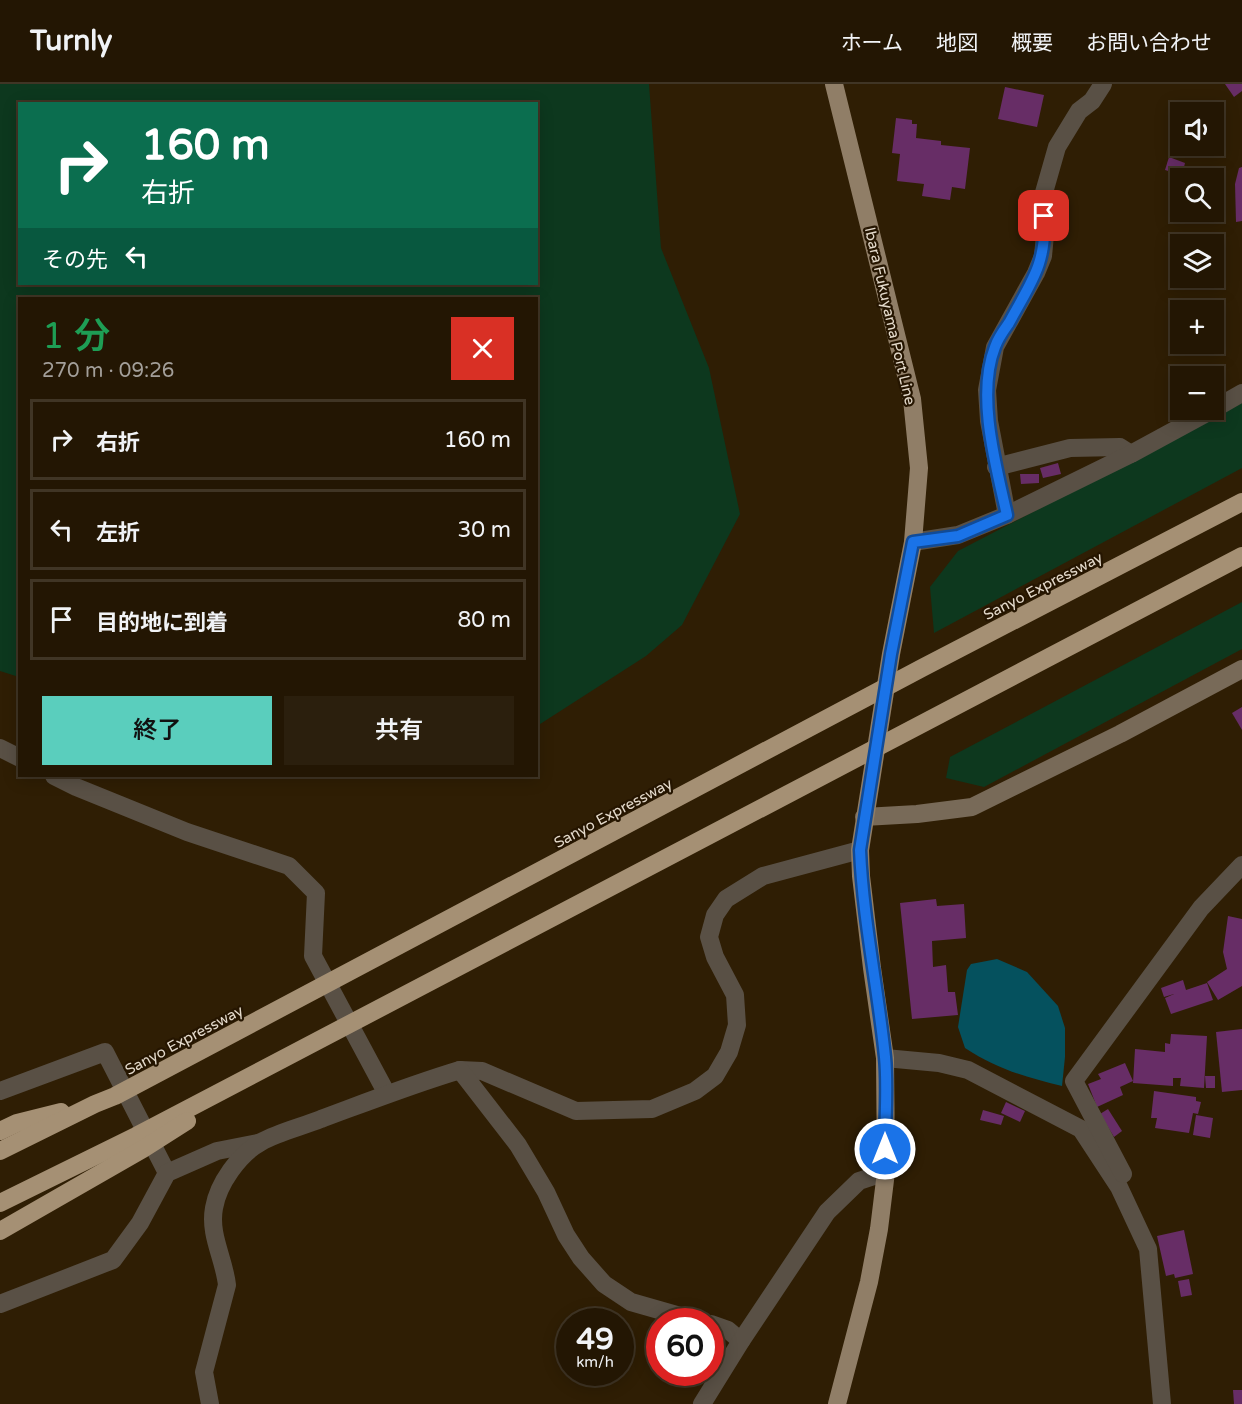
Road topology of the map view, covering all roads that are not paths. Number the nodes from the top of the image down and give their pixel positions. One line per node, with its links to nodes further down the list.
1 (834, 84): 10 (main road, Ibara Fukuyama Port Line)
2 (1103, 84): 7 (street)
3 (1242, 393): 4 (street)
4 (1224, 403)
5 (1192, 420): 6 (street)
6 (1131, 453): 7 (street); 9 (street)
7 (996, 467): 9 (street)
8 (1242, 502): 23 (highway, Sanyo Expressway)
9 (1007, 515): 10 (street)
10 (913, 542): 16 (main road, Ibara Fukuyama Port Line)
11 (1242, 556): 25 (highway)
12 (1242, 669): 16 (street)
13 (0, 748): 14 (street)
14 (18, 757)
15 (56, 777): 22 (street)
16 (864, 817): 17 (main road, Ibara Fukuyama Port Line)
17 (860, 850): 19 (main road, Ibara Fukuyama Port Line); 20 (street)
18 (1242, 865): 30 (street)
19 (885, 1058): 28 (main road, Ibara Fukuyama Port Line); 30 (street)
20 (460, 1070): 22 (street); 34 (street)
21 (0, 1091): 29 (street)
22 (387, 1094): 26 (street)
23 (95, 1104): 24 (highway); 27 (highway, Sanyo Expressway)
24 (0, 1131)
25 (140, 1143): 31 (highway); 32 (highway)
26 (260, 1143): 29 (street); 37 (street)
27 (0, 1151)
28 (886, 1172): 36 (street); 39 (main road, Ibara Fukuyama Port Line)
29 (166, 1173): 33 (street)
30 (1119, 1187): 40 (street)
31 (0, 1203)
32 (0, 1231)
33 (0, 1304)
34 (652, 1308)
35 (724, 1328): 36 (street)
36 (741, 1341): 38 (street)
37 (210, 1404)
38 (702, 1404)
39 (837, 1404)
40 (1162, 1404)

